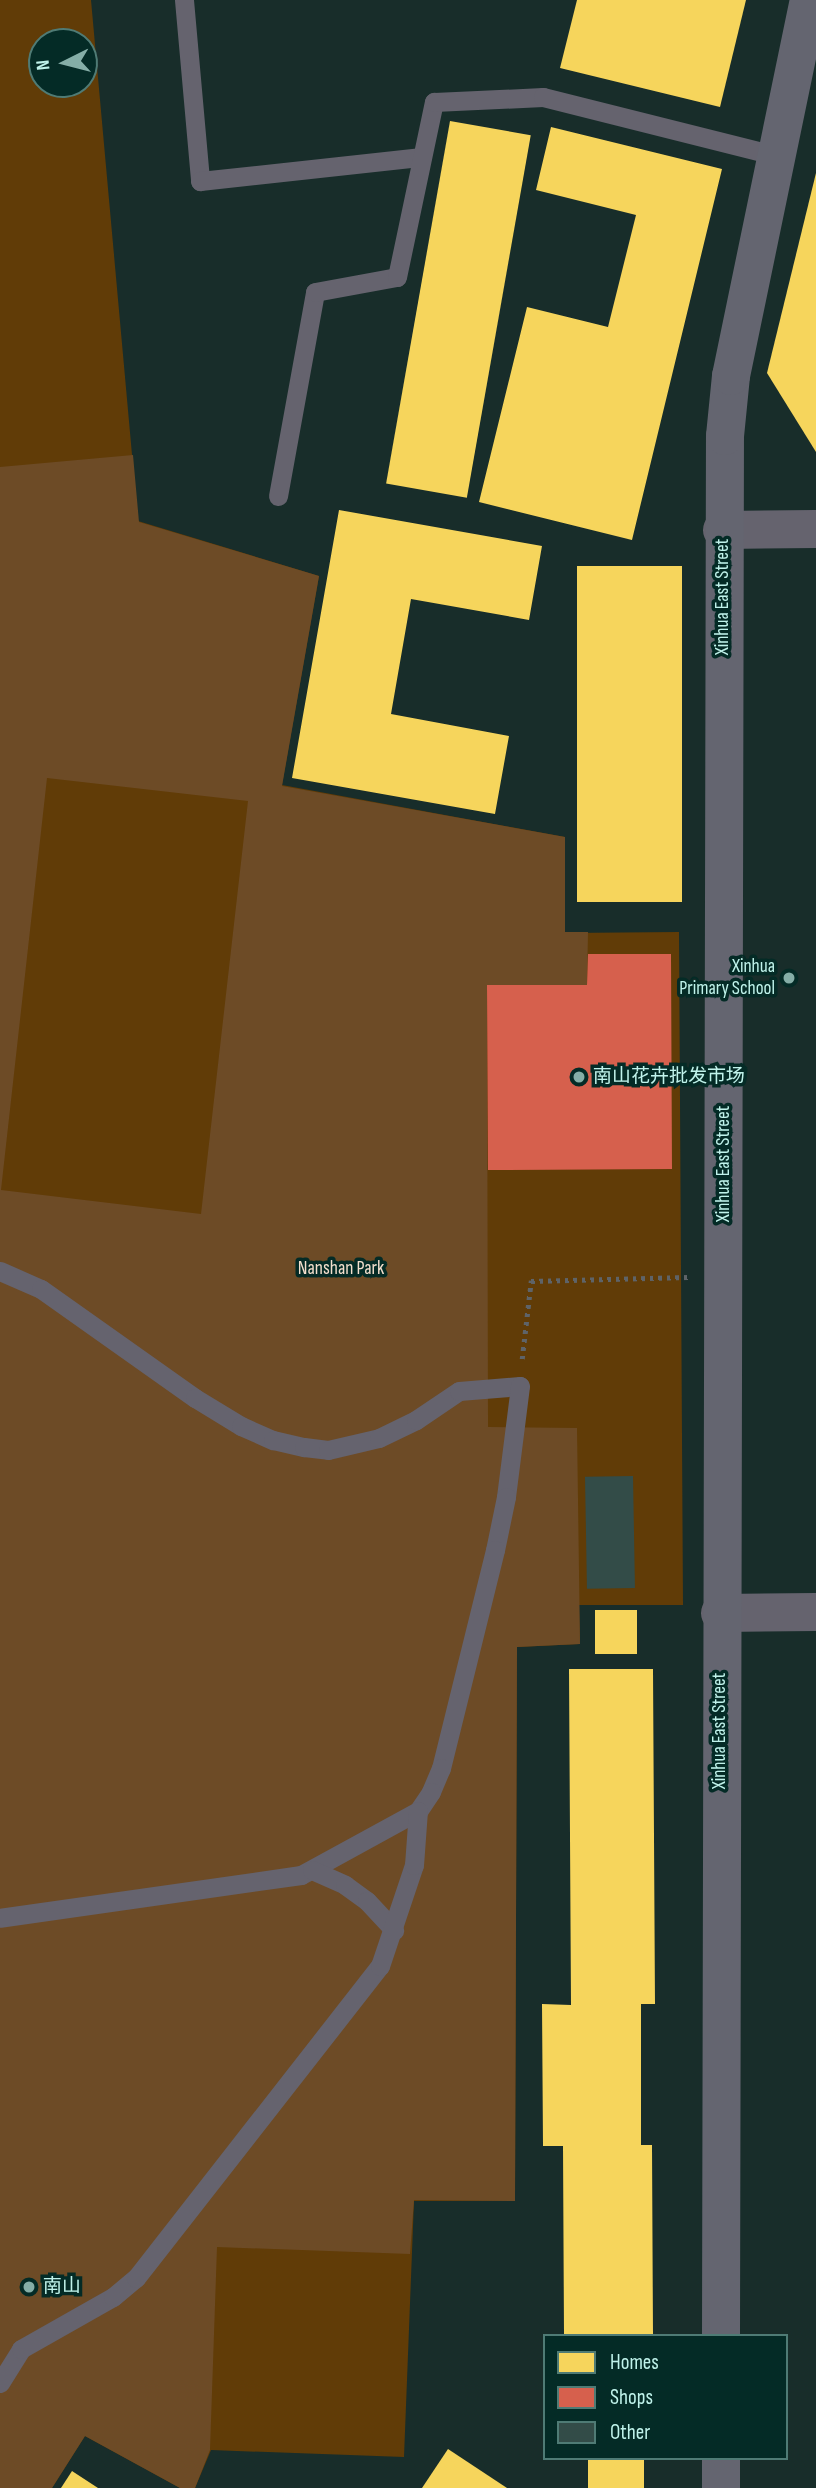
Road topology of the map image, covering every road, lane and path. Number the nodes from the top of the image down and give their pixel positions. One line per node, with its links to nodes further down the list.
1 (184, 0): 4 (lane)
2 (811, 4): 3 (street, Xinhua East Street)
3 (774, 155): 4 (lane); 7 (street, Xinhua East Street)
4 (422, 157): 5 (lane)
5 (278, 496)
6 (816, 529): 7 (street)
7 (723, 530): 9 (street, Xinhua East Street)
8 (0, 1270): 10 (lane)
9 (724, 1276): 10 (path); 12 (street, Xinhua East Street)
10 (520, 1386): 13 (lane)
11 (816, 1612): 12 (street)
12 (720, 1613): 17 (street, Xinhua East Street)
13 (418, 1811): 14 (lane); 16 (lane)
14 (312, 1870): 15 (lane); 16 (lane)
15 (0, 1918)
16 (394, 1930): 18 (lane)
17 (721, 2334)
18 (0, 2383)
19 (721, 2460): 20 (street)
20 (721, 2488)

